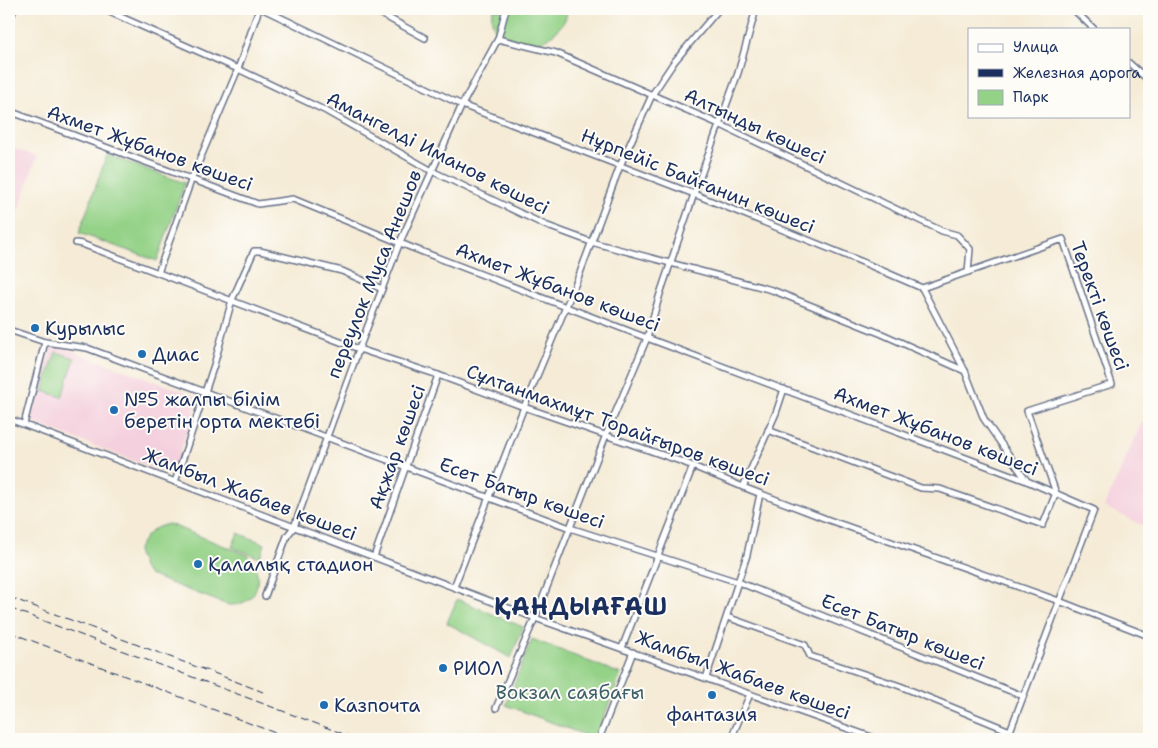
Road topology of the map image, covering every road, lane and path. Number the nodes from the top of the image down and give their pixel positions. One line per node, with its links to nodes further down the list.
1 (14, 9): 9 (street)
2 (103, 9): 14 (street, Амангелді Иманов көшесі)
3 (261, 9): 14 (street); 17 (street, Нұрпейіс Байғанин көшесі)
4 (372, 9): 11 (street)
5 (506, 9): 12 (street, переулок Муса Анешов)
6 (719, 9): 16 (street)
7 (756, 9): 19 (street)
8 (1073, 9): 10 (street)
9 (9, 22)
10 (1093, 28)
11 (425, 38)
12 (498, 39): 16 (street, Алтынды көшесі); 17 (street, переулок Муса Анешов)
13 (1130, 64): 15 (street)
14 (238, 69): 21 (street, Амангелді Иманов көшесі); 22 (street)
15 (1149, 75)
16 (652, 95): 19 (street, Алтынды көшесі); 20 (street)
17 (462, 105): 20 (street, Нұрпейіс Байғанин көшесі); 21 (street, переулок Муса Анешов)
18 (9, 111): 22 (street, Ахмет Жұбанов көшесі)
19 (720, 124): 23 (street); 28 (street, Алтынды көшесі)
20 (620, 166): 23 (street, Нұрпейіс Байғанин көшесі); 25 (street)
21 (432, 170): 24 (street, переулок Муса Анешов); 25 (street, Амангелді Иманов көшесі)
22 (192, 178): 24 (street, Ахмет Жұбанов көшесі); 29 (street)
23 (694, 194): 27 (street); 30 (street, Нұрпейіс Байғанин көшесі)
24 (400, 242): 31 (street, переулок Муса Анешов); 33 (street, Ахмет Жұбанов көшесі)
25 (591, 242): 27 (street, Амангелді Иманов көшесі); 33 (street)
26 (76, 243): 29 (street, Сұлтанмахмұт Торайғыров көшесі)
27 (670, 264): 35 (street); 38 (street, Амангелді Иманов көшесі)
28 (968, 272): 30 (street, Теректі көшесі); 53 (street, Теректі көшесі)
29 (158, 273): 32 (street, Сұлтанмахмұт Торайғыров көшесі)
30 (922, 288): 38 (street)
31 (382, 289): 32 (street); 37 (street, переулок Муса Анешов)
32 (232, 300): 37 (street, Сұлтанмахмұт Торайғыров көшесі); 41 (street)
33 (566, 306): 35 (street, Ахмет Жұбанов көшесі); 42 (street)
34 (9, 330): 36 (street, Есет Батыр көшесі)
35 (647, 338): 40 (street, Ахмет Жұбанов көшесі); 46 (street)
36 (46, 342): 41 (street, Есет Батыр көшесі); 44 (street)
37 (359, 349): 39 (street, Сұлтанмахмұт Торайғыров көшесі); 47 (street, переулок Муса Анешов)
38 (965, 371): 50 (street)
39 (438, 375): 42 (street, Сұлтанмахмұт Торайғыров көшесі); 49 (street, Ақжар көшесі)
40 (784, 389): 45 (street); 50 (street, Ахмет Жұбанов көшесі)
41 (205, 392): 47 (street, Есет Батыр көшесі); 51 (street)
42 (524, 407): 46 (street, Сұлтанмахмұт Торайғыров көшесі); 55 (street)
43 (9, 419): 44 (street, Жамбыл Жабаев көшесі)
44 (24, 424): 51 (street, Жамбыл Жабаев көшесі)
45 (768, 430): 52 (street); 53 (street)
46 (606, 435): 48 (street, Сұлтанмахмұт Торайғыров көшесі); 57 (street)
47 (328, 438): 49 (street, Есет Батыр көшесі); 56 (street, переулок Муса Анешов)
48 (693, 466): 52 (street, Сұлтанмахмұт Торайғыров көшесі); 58 (street)
49 (406, 467): 55 (street, Есет Батыр көшесі); 59 (street, Ақжар көшесі)
50 (1027, 481): 53 (street, Ахмет Жұбанов көшесі)
51 (175, 482): 56 (street, Жамбыл Жабаев көшесі)
52 (743, 488): 54 (street, Сұлтанмахмұт Торайғыров көшесі)
53 (1056, 493): 63 (street, Ахмет Жұбанов көшесі)
54 (760, 494): 60 (street); 63 (street, Сұлтанмахмұт Торайғыров көшесі)
55 (488, 498): 57 (street, Есет Батыр көшесі); 61 (street)
56 (294, 527): 59 (street, Жамбыл Жабаев көшесі); 62 (street, переулок Муса Анешов)
57 (570, 528): 58 (street, Есет Батыр көшесі); 64 (street)
58 (657, 556): 60 (street, Есет Батыр көшесі); 67 (street)
59 (374, 557): 61 (street, Жамбыл Жабаев көшесі)
60 (738, 582): 65 (street); 71 (street, Есет Батыр көшесі)
61 (454, 587): 64 (street, Жамбыл Жабаев көшесі)
62 (265, 596)
63 (1059, 601): 66 (street, Сұлтанмахмұт Торайғыров көшесі); 71 (street)
64 (536, 618): 67 (street, Жамбыл Жабаев көшесі); 72 (street)
65 (727, 618): 69 (street); 73 (street)
66 (1149, 636)
67 (622, 648): 68 (street, Жамбыл Жабаев көшесі)
68 (633, 652): 69 (street, Жамбыл Жабаев көшесі); 74 (street)
69 (706, 678): 70 (street, Жамбыл Жабаев көшесі)
70 (750, 694): 75 (street); 76 (street, Жамбыл Жабаев көшесі)
71 (1023, 696): 73 (street)
72 (496, 708)
73 (1010, 731): 77 (street)
74 (599, 739)
75 (731, 739)
76 (873, 739)
77 (1007, 739)

